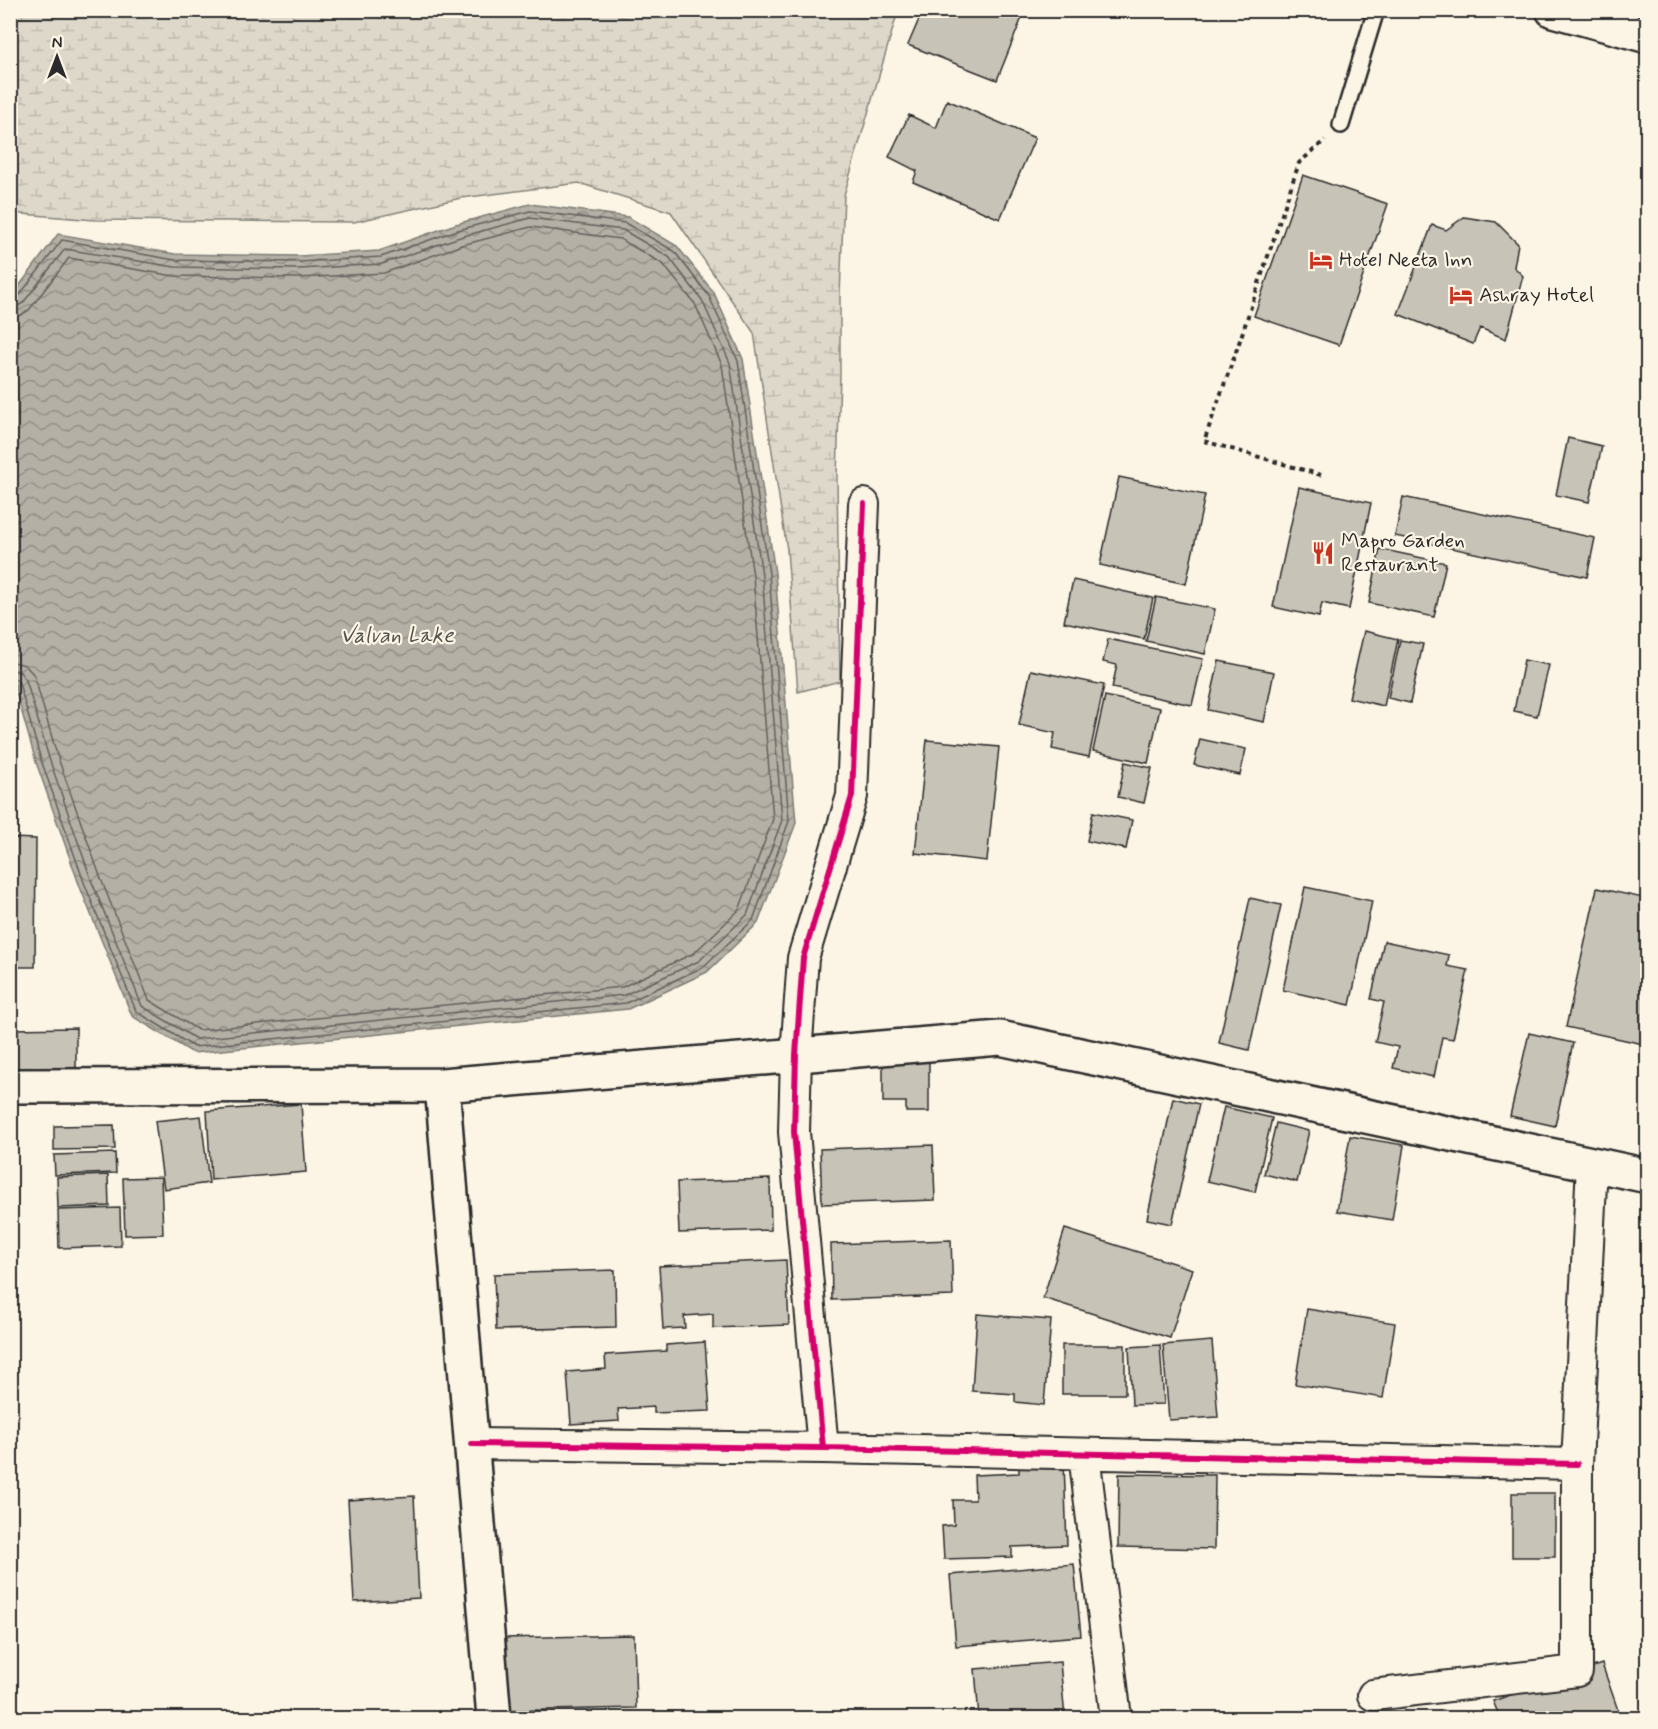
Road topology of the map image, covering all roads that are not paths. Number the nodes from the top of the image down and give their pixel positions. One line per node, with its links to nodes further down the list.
1 (1376, 10): 4 (lane)
2 (1553, 10): 3 (main road)
3 (1647, 36)
4 (1341, 125)
5 (864, 504): 6 (street)
6 (795, 1055): 7 (main road); 9 (main road); 12 (street)
7 (442, 1085): 8 (main road); 11 (main road)
8 (10, 1086)
9 (1592, 1164): 10 (main road); 14 (street)
10 (1647, 1176)
11 (472, 1444): 12 (street); 16 (main road)
12 (823, 1448): 13 (street)
13 (1084, 1454): 14 (street); 17 (street)
14 (1577, 1464): 15 (street)
15 (1373, 1695)
16 (494, 1719)
17 (1116, 1719)

